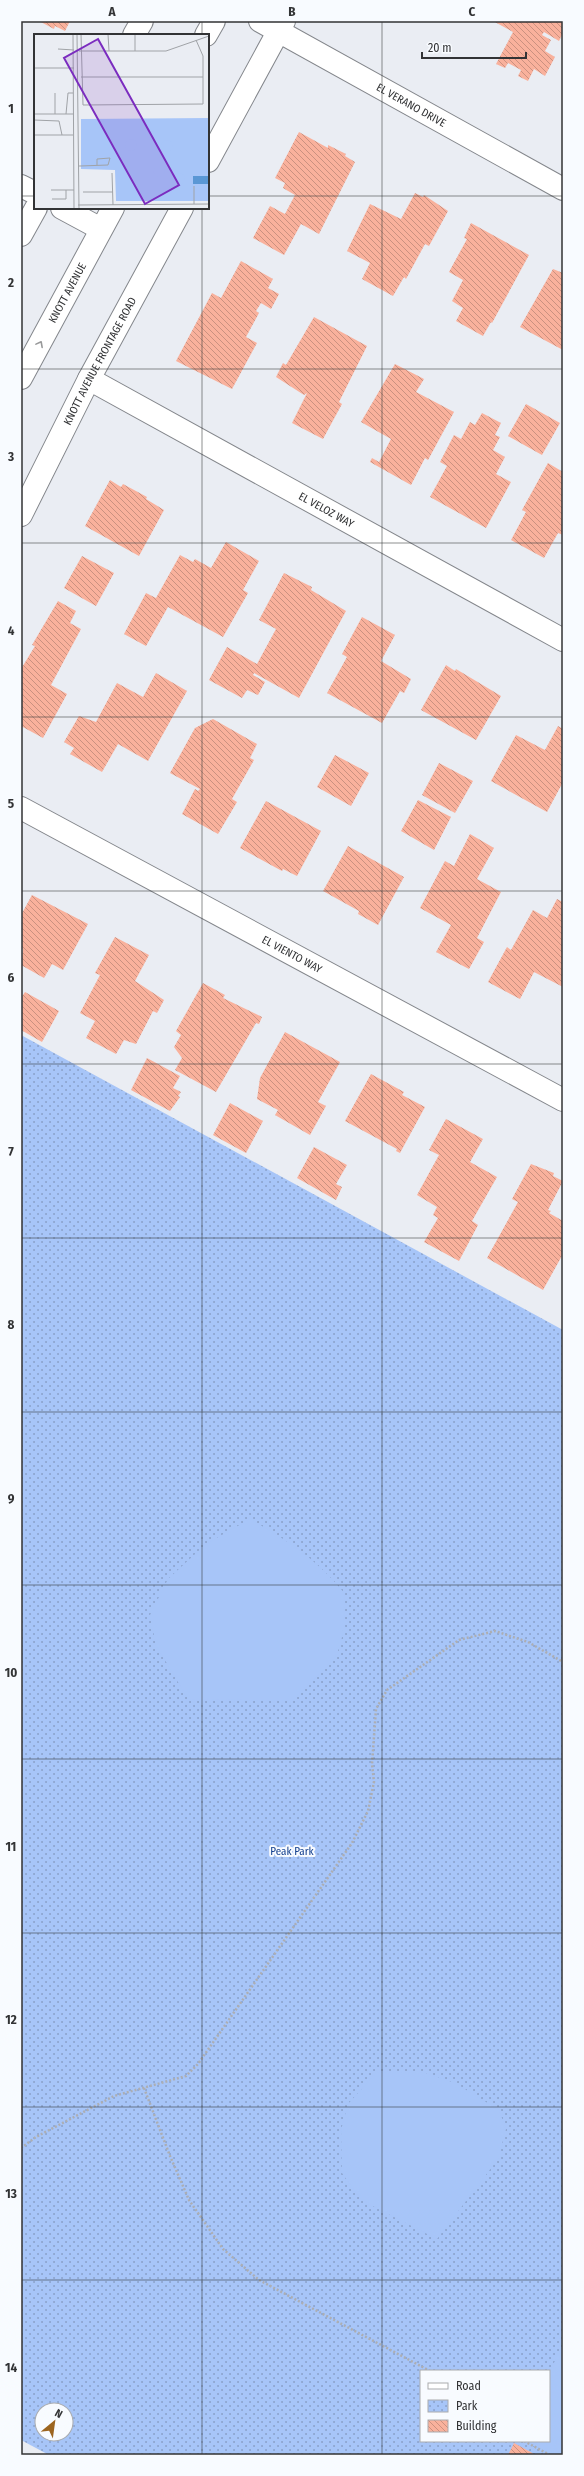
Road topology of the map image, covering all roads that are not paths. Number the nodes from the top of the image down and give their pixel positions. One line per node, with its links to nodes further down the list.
1 (142, 21): 4 (street)
2 (214, 21): 5 (street)
3 (274, 25): 6 (street); 8 (street, EL VERANO DRIVE)
4 (135, 34)
5 (207, 34)
6 (209, 158)
7 (21, 186): 9 (street)
8 (563, 189)
9 (34, 192)
10 (35, 209): 15 (street)
11 (64, 209): 14 (street)
12 (112, 209): 14 (street, KNOTT AVENUE)
13 (181, 209): 17 (street, KNOTT AVENUE FRONTAGE ROAD)
14 (101, 229): 16 (street, KNOTT AVENUE, one-way to 14)
15 (21, 235)
16 (21, 378)
17 (89, 379): 18 (street, KNOTT AVENUE FRONTAGE ROAD); 19 (street, EL VELOZ WAY)
18 (21, 515)
19 (563, 640)
20 (21, 808): 21 (street, EL VIENTO WAY)
21 (563, 1100)

